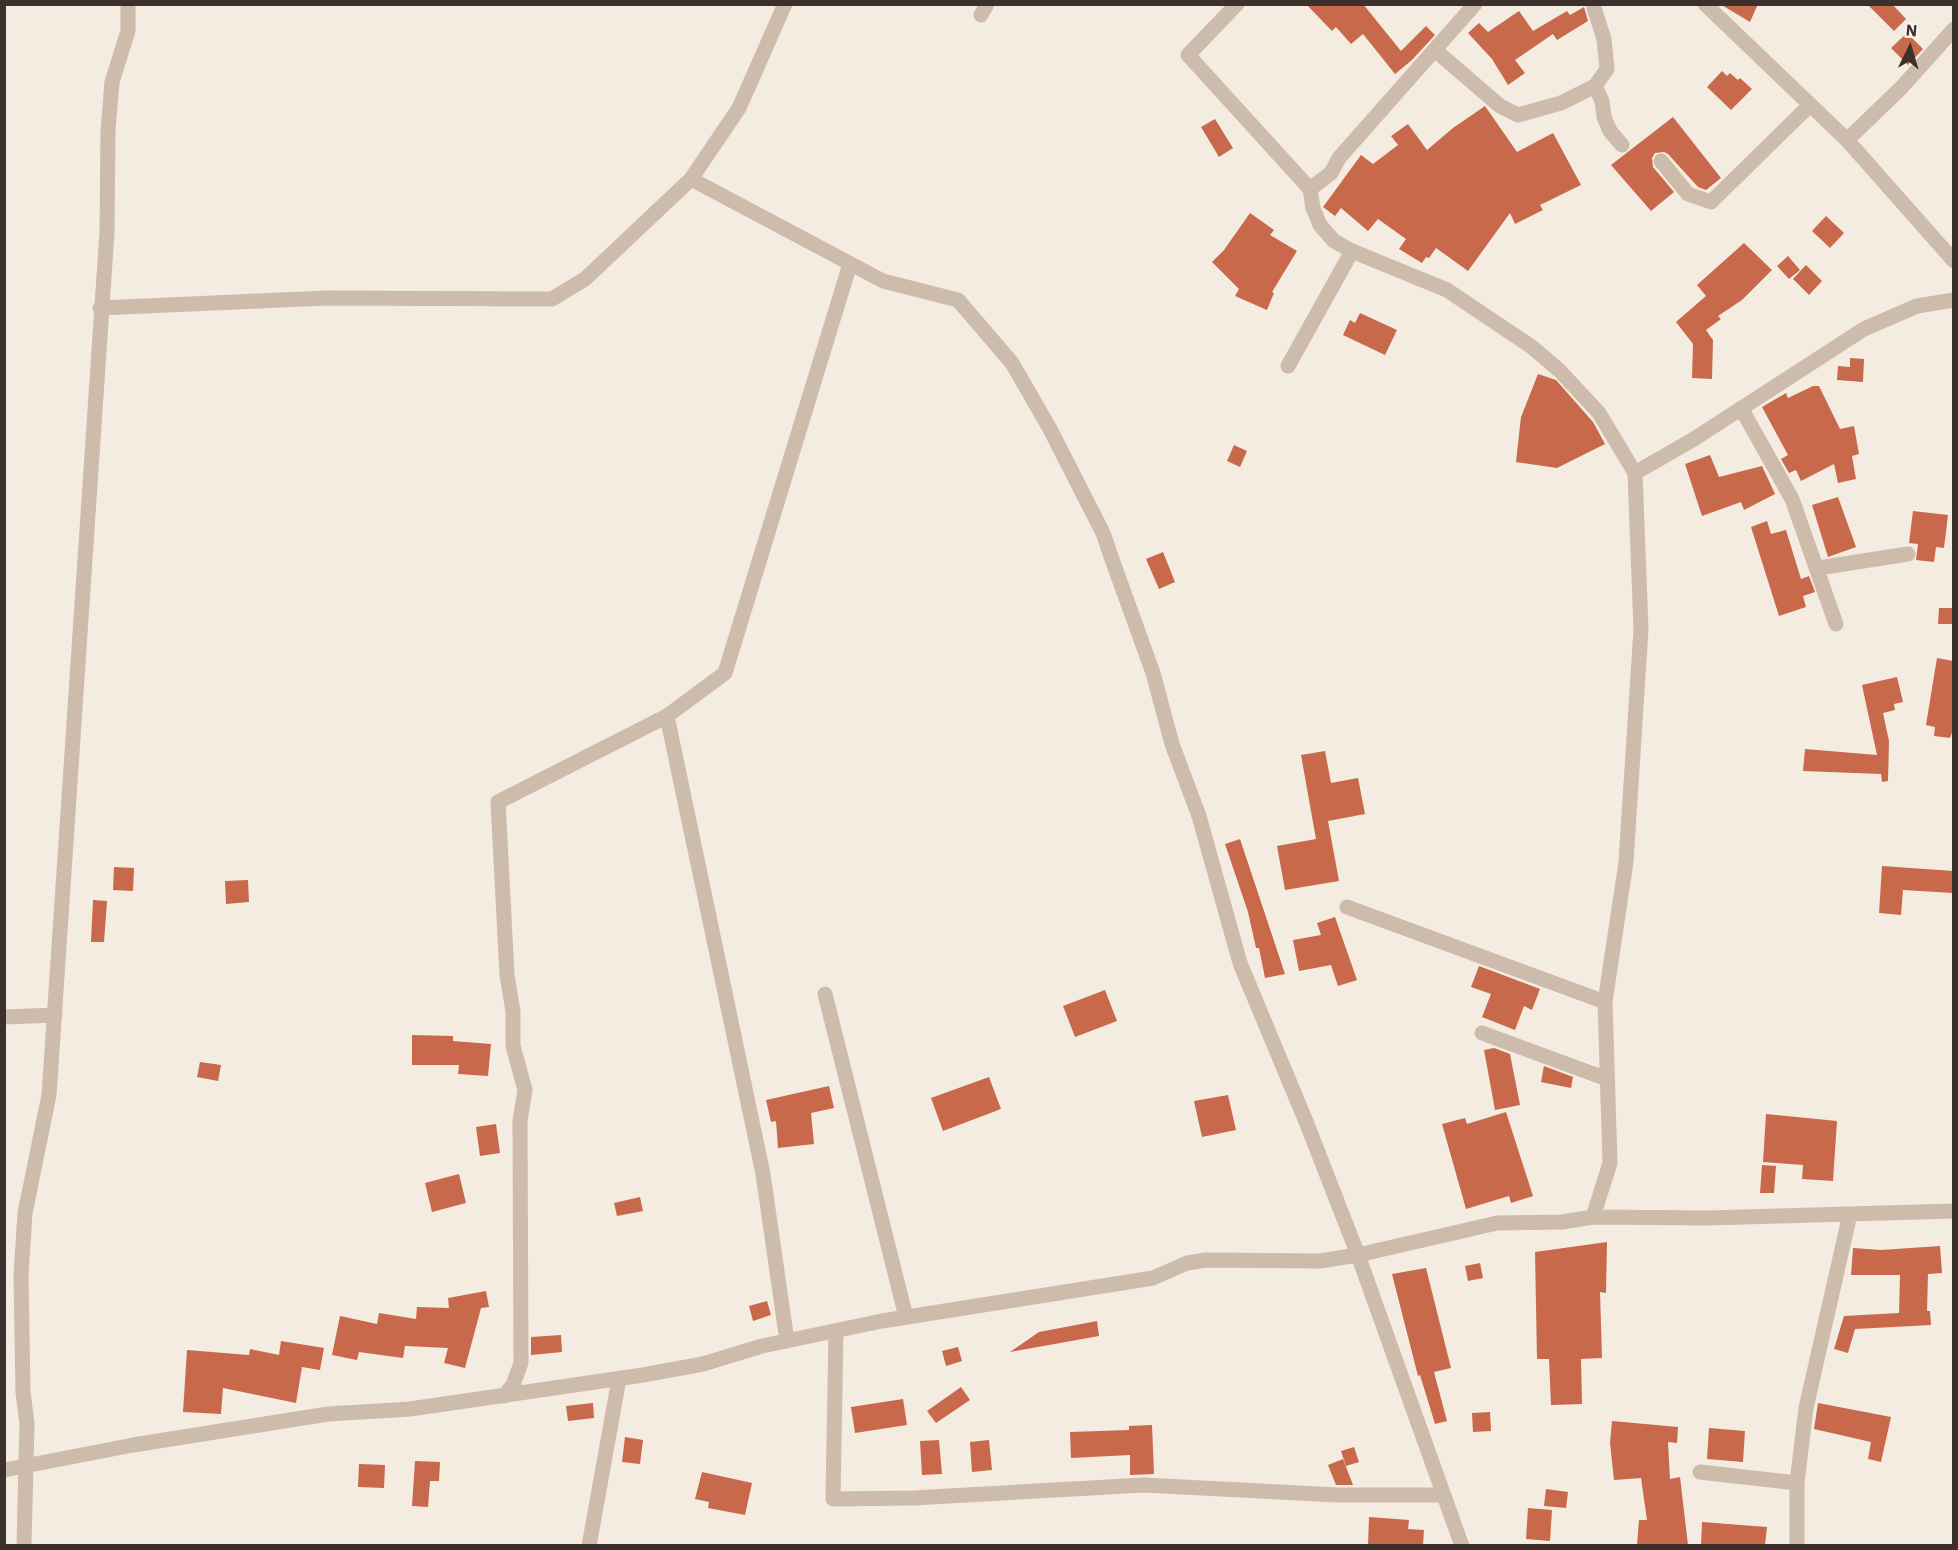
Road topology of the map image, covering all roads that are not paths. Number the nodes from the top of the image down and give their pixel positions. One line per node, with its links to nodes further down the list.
1 (128, 4): 20 (street)
2 (785, 4): 14 (street)
3 (1238, 4): 15 (street)
4 (1475, 4): 8 (street)
5 (1705, 4): 10 (street)
6 (1594, 8): 9 (street)
7 (1953, 29): 11 (street)
8 (1435, 50): 9 (street); 15 (street)
9 (1595, 86): 12 (street)
10 (1810, 105): 11 (street); 13 (street)
11 (1847, 140): 17 (street)
12 (1622, 145)
13 (1661, 161)
14 (691, 179): 18 (street); 20 (street)
15 (1310, 189): 16 (street)
16 (1352, 251): 21 (street); 23 (street)
17 (1953, 261)
18 (850, 264): 27 (street); 38 (street)
19 (1953, 300): 22 (street)
20 (100, 308): 31 (street)
21 (1288, 366)
22 (1741, 408): 23 (street); 25 (street)
23 (1635, 473): 30 (street)
24 (1908, 554): 25 (street)
25 (1818, 568): 26 (street)
26 (1836, 624)
27 (668, 716): 41 (street); 43 (street)
28 (1347, 907): 30 (street)
29 (825, 994): 39 (street)
30 (1605, 1002): 34 (street)
31 (55, 1015): 32 (street); 44 (street)
32 (4, 1017)
33 (1482, 1033): 34 (street)
34 (1607, 1079): 37 (street)
35 (1953, 1211): 36 (street)
36 (1850, 1214): 37 (street); 47 (street)
37 (1593, 1217): 38 (street)
38 (1358, 1255): 39 (street); 48 (street)
39 (906, 1317): 40 (street)
40 (836, 1331): 41 (street); 48 (street)
41 (787, 1341): 42 (street)
42 (619, 1379): 43 (street); 50 (street)
43 (504, 1396): 44 (street)
44 (27, 1465): 45 (street); 49 (street)
45 (4, 1470)
46 (1700, 1472): 47 (street)
47 (1797, 1483): 52 (street)
48 (1443, 1495): 51 (street)
49 (24, 1545)
50 (589, 1545)
51 (1462, 1545)
52 (1797, 1545)

